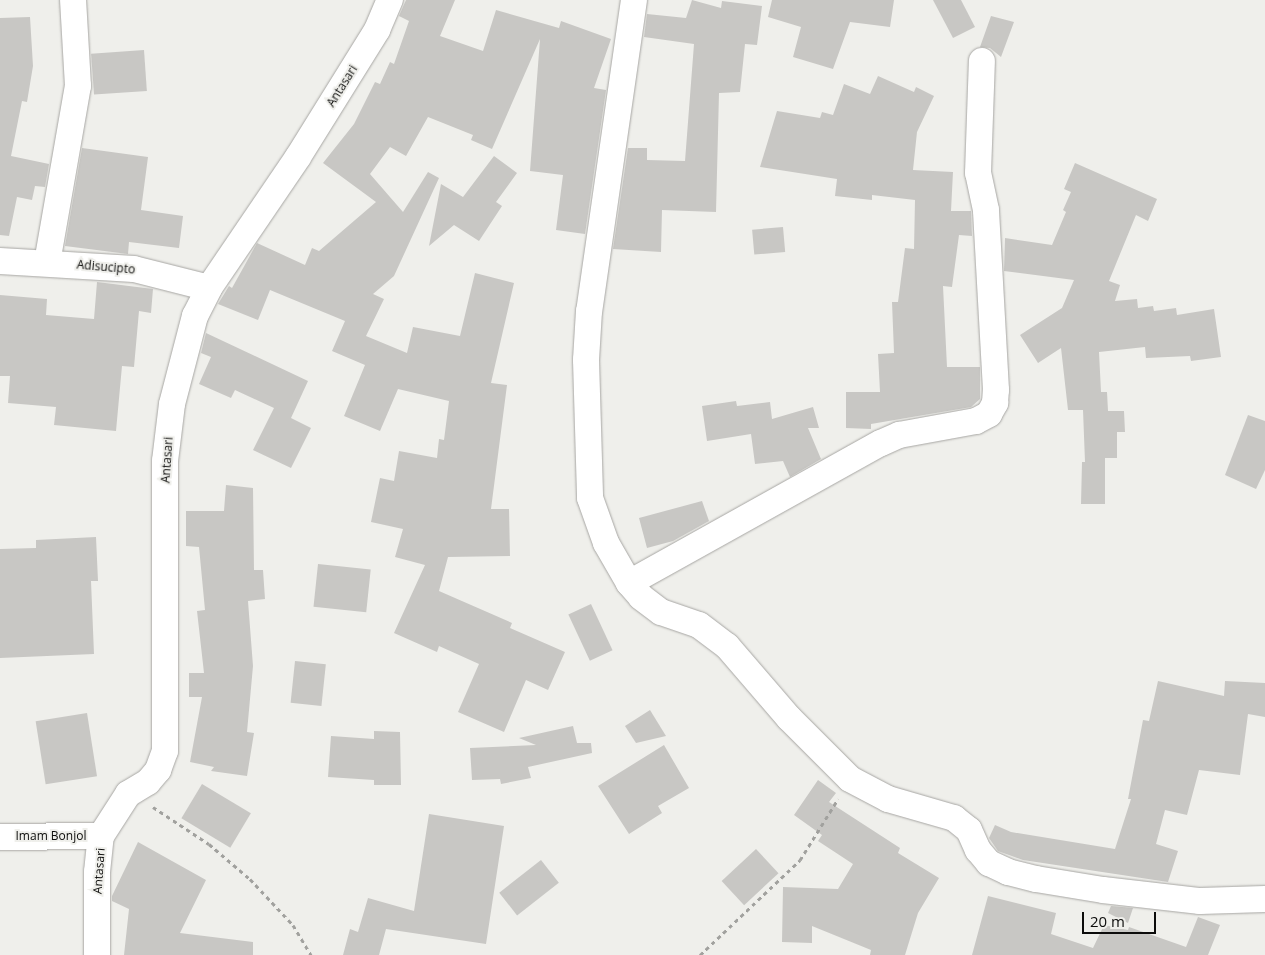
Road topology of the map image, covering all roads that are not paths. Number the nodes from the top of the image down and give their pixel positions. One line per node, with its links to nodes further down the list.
1 (73, 0): 6 (street)
2 (390, 0): 7 (street, Antasari)
3 (634, 0): 8 (street)
4 (982, 61): 8 (street)
5 (0, 261): 6 (street, Adisucipto)
6 (47, 262): 7 (street, Adisucipto)
7 (209, 288): 9 (street, Antasari)
8 (629, 583): 11 (street)
9 (101, 836): 10 (street, Imam Bonjol); 12 (street, Antasari)
10 (0, 837)
11 (1265, 899)
12 (97, 955)

